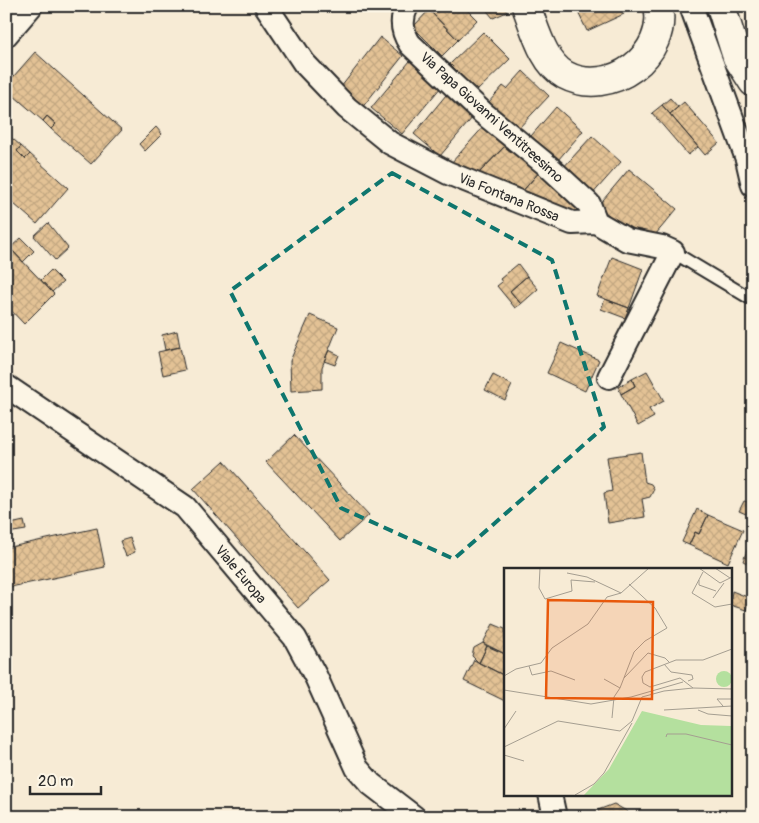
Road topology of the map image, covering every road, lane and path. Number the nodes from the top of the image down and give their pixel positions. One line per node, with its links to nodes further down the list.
1 (31, 6): 8 (street)
2 (266, 6): 11 (street, Via Fontana Rossa)
3 (407, 6): 11 (street, Via Papa Giovanni Ventitreesimo)
4 (526, 6): 5 (main road)
5 (658, 6)
6 (691, 6): 10 (street)
7 (721, 6): 9 (main road)
8 (6, 35)
9 (753, 82)
10 (753, 185)
11 (596, 222): 12 (street)
12 (673, 252): 13 (lane); 14 (street)
13 (753, 297)
14 (608, 377)
15 (6, 386): 17 (street, Viale Europa)
16 (550, 796): 18 (street)
17 (414, 817)
18 (555, 817)

